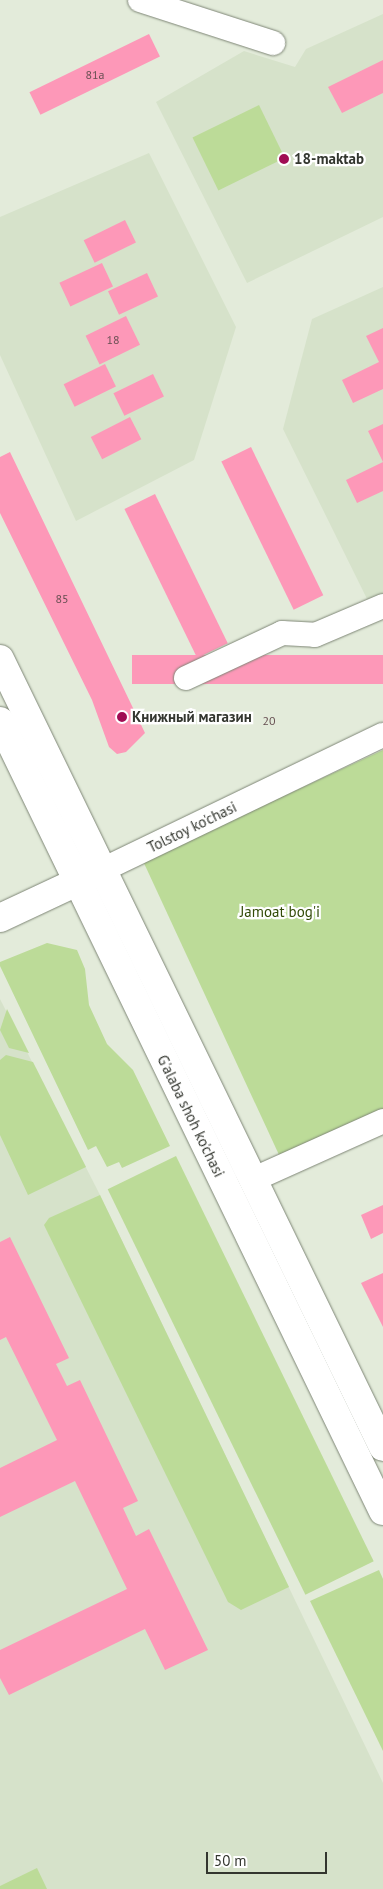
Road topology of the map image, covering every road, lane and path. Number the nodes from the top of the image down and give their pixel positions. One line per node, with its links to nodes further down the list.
1 (140, 0): 2 (street)
2 (273, 43)
3 (383, 606): 5 (street)
4 (0, 659): 9 (main road, G'alaba shoh ko'chasi)
5 (186, 678)
6 (0, 721): 8 (main road, G'alaba shoh ko'chasi)
7 (383, 735): 9 (street, Tolstoy ko'chasi)
8 (9, 759): 9 (main road, G'alaba shoh ko'chasi)
9 (88, 877): 10 (main road, Tolstoy ko'chasi); 12 (main road, G'alaba shoh ko'chasi); 14 (main road, G'alaba shoh ko'chasi)
10 (0, 918)
11 (383, 1121): 12 (street)
12 (252, 1180): 13 (main road, G'alaba shoh ko'chasi)
13 (383, 1446)
14 (383, 1511)

